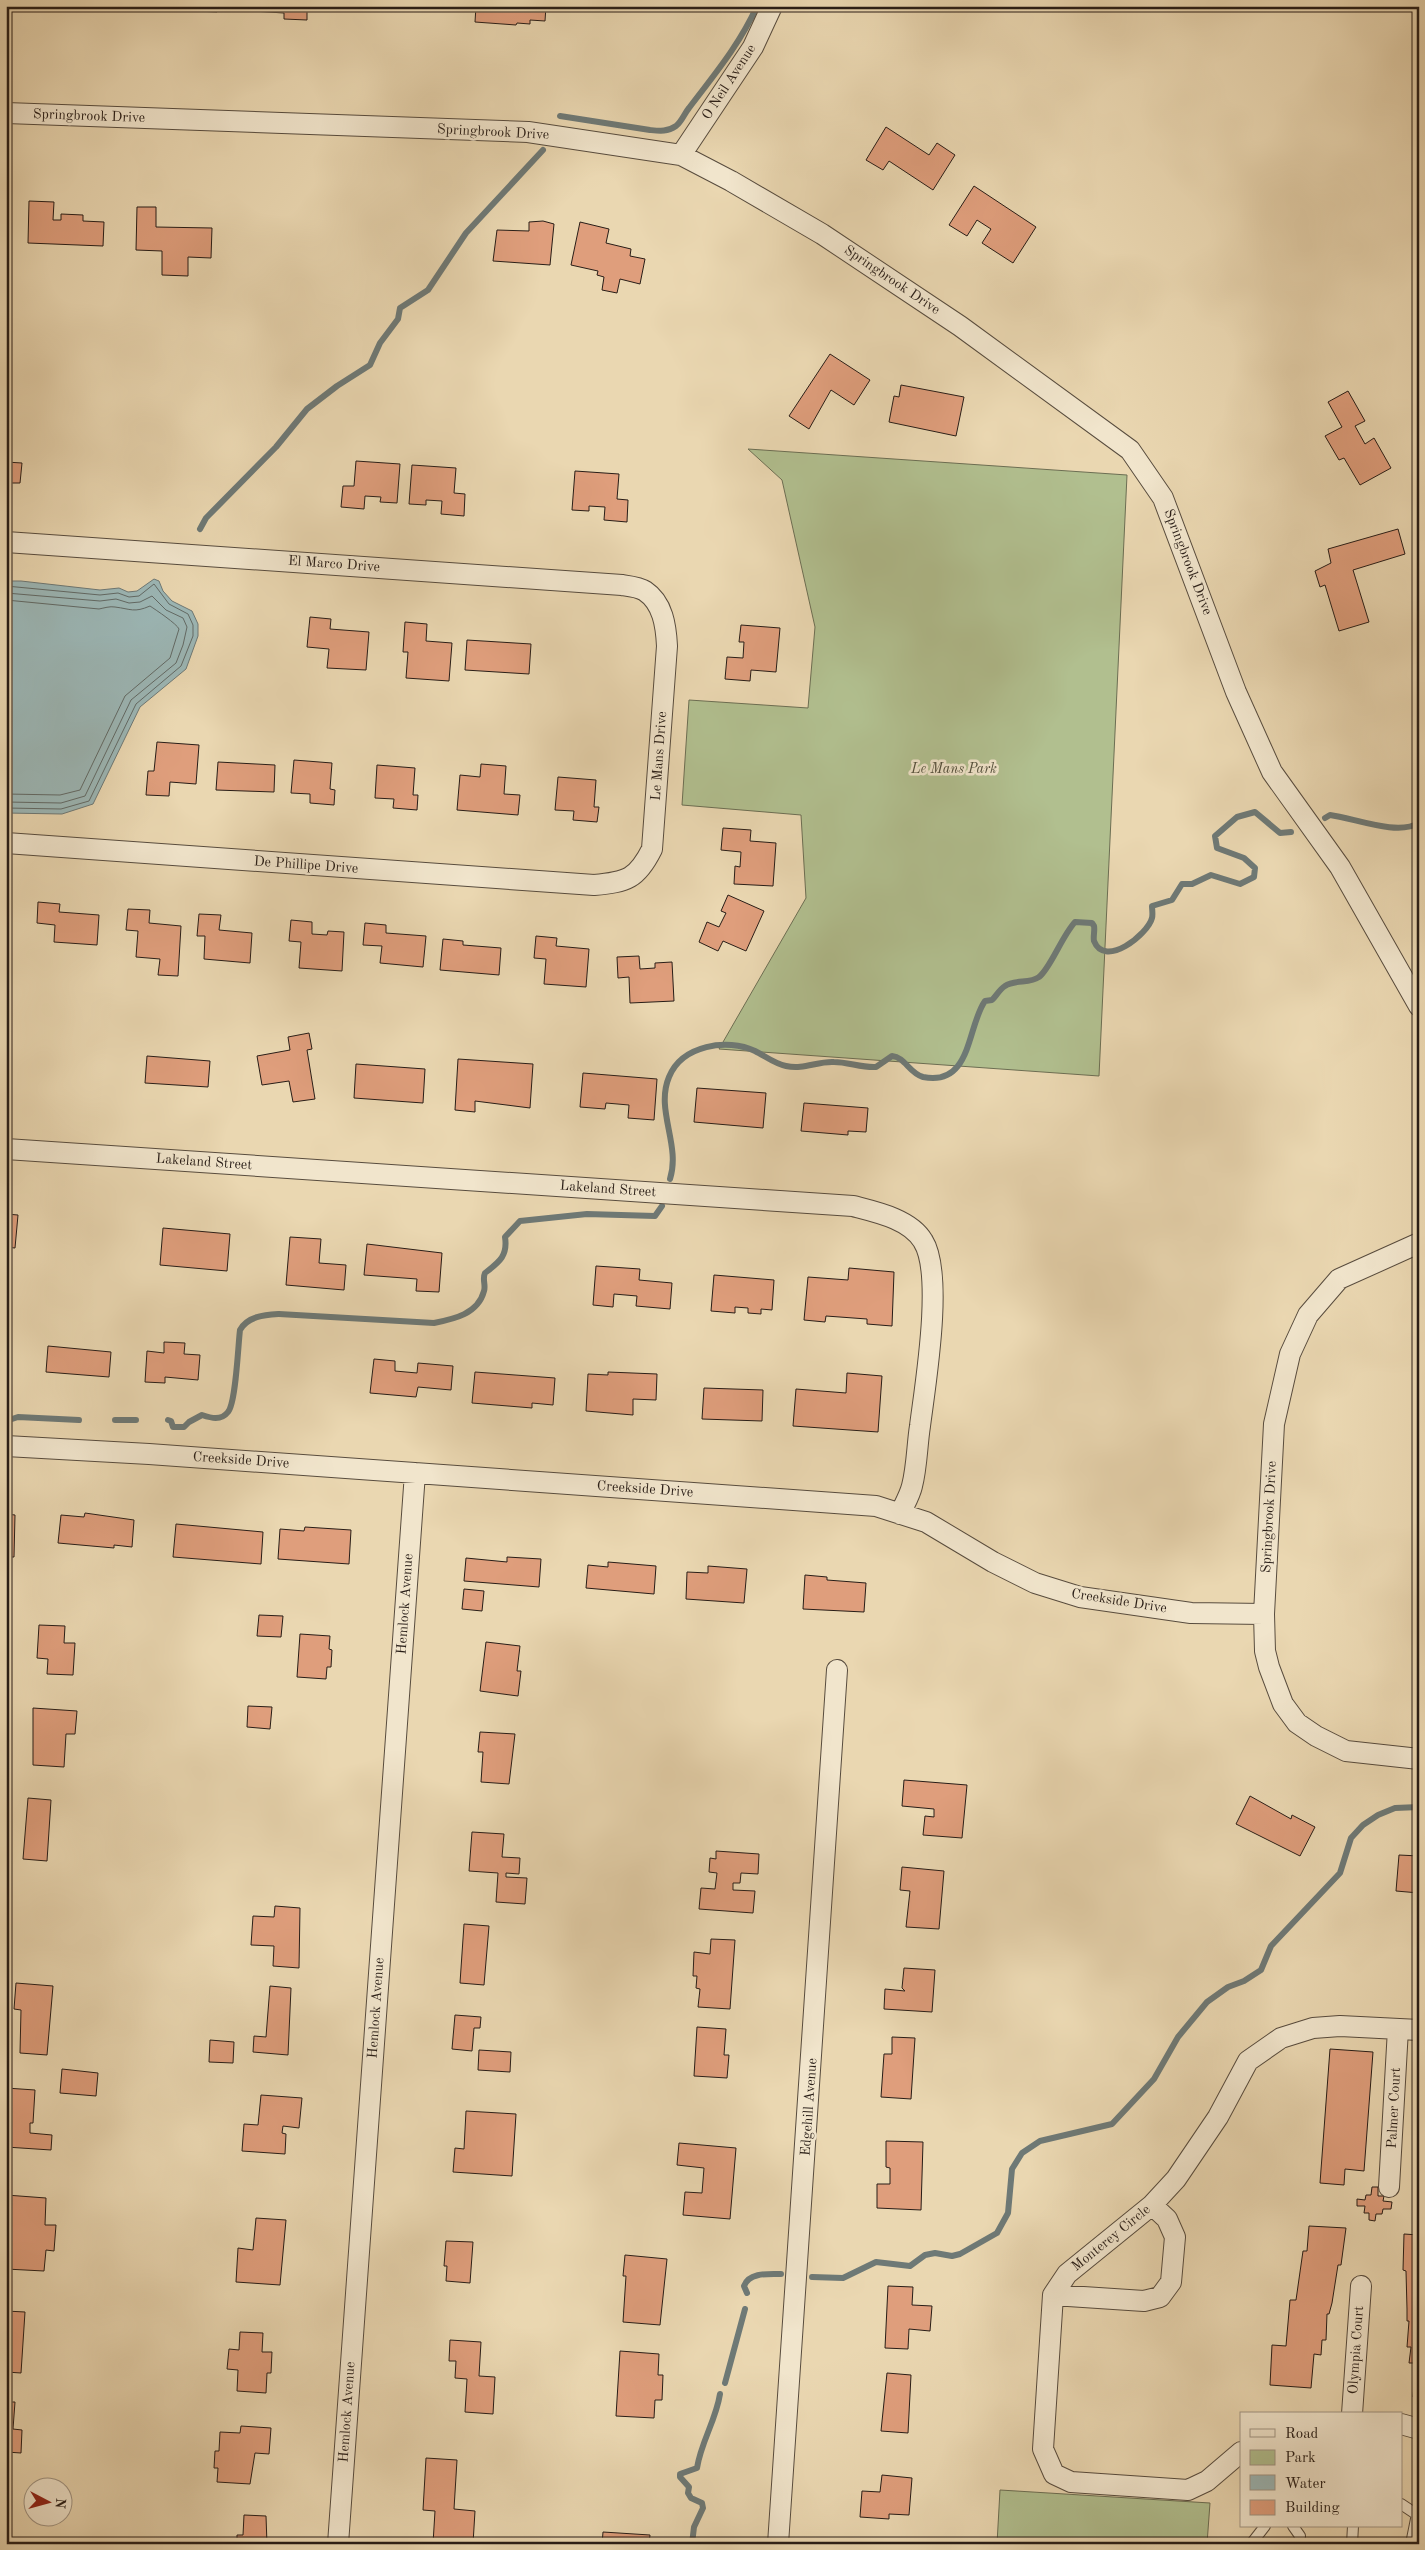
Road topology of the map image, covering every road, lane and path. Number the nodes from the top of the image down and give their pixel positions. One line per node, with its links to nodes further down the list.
1 (772, 6): 3 (street, O Neil Avenue)
2 (6, 113): 3 (street, Springbrook Drive)
3 (681, 155): 8 (street, Springbrook Drive)
4 (6, 542): 5 (street, El Marco Drive)
5 (656, 602): 7 (street, Le Mans Drive)
6 (6, 843): 7 (street, De Phillipe Drive)
7 (605, 884)
8 (1419, 1006)
9 (6, 1149): 13 (street, Lakeland Street)
10 (1419, 1243): 14 (street, Springbrook Drive)
11 (6, 1446): 12 (street, Creekside Drive)
12 (415, 1473): 13 (street, Creekside Drive); 32 (street, Hemlock Avenue)
13 (900, 1514): 14 (street, Creekside Drive)
14 (1264, 1614): 16 (street, Springbrook Drive)
15 (837, 1670): 33 (street, Edgehill Avenue)
16 (1419, 1759)
17 (1398, 2029): 18 (street, Monterey Circle); 19 (street, Palmer Court); 20 (street, Monterey Circle)
18 (1419, 2030)
19 (1389, 2186)
20 (1152, 2205): 22 (street, Monterey Circle); 22 (street)
21 (1361, 2286): 23 (street, Olympia Court)
22 (1053, 2295): 26 (street, Monterey Circle)
23 (1352, 2412)
24 (1402, 2424): 25 (street)
25 (1419, 2429)
26 (1240, 2453)
27 (1402, 2505): 28 (lane)
28 (1418, 2515): 37 (lane)
29 (1263, 2528): 34 (lane)
30 (1294, 2528): 35 (lane)
31 (1353, 2528): 36 (lane)
32 (338, 2544)
33 (778, 2544)
34 (1251, 2544)
35 (1300, 2544)
36 (1352, 2544)
37 (1410, 2544)

